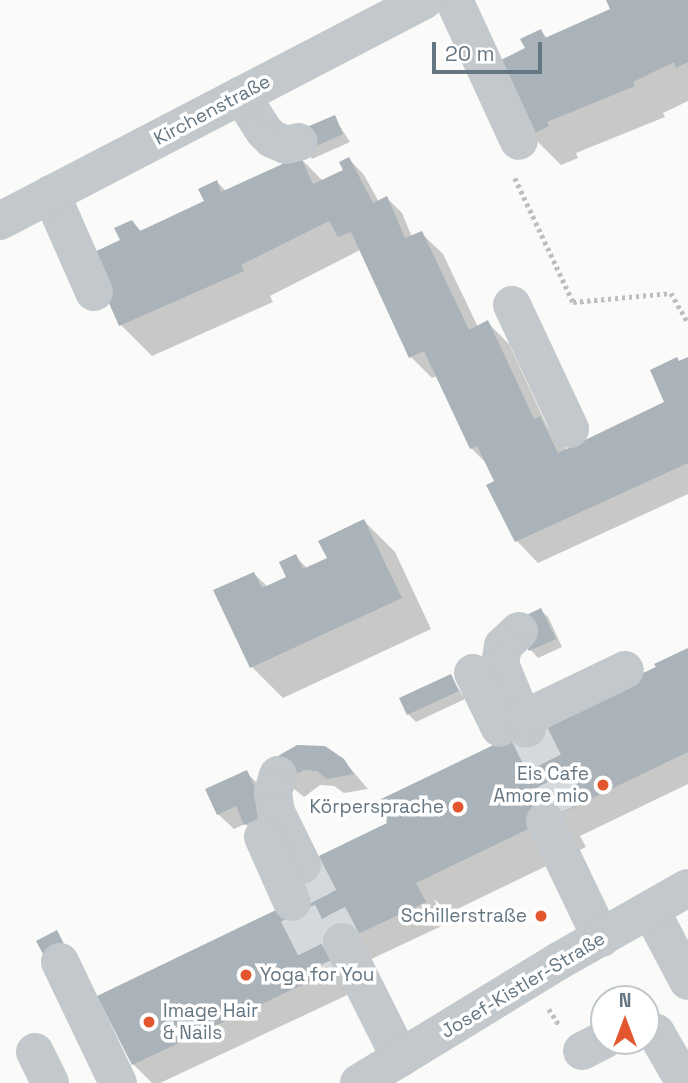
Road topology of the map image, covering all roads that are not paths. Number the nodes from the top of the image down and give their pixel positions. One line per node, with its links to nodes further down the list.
1 (424, 0): 3 (street, Kirchenstraße)
2 (454, 0): 5 (street)
3 (241, 95): 4 (street); 6 (street, Kirchenstraße)
4 (299, 142)
5 (516, 159)
6 (51, 194): 7 (street, Kirchenstraße); 8 (street)
7 (0, 220)
8 (94, 292)
9 (512, 305): 10 (street)
10 (570, 429)
11 (519, 631): 14 (street)
12 (625, 670): 14 (street)
13 (473, 673): 14 (street)
14 (518, 729)
15 (278, 775): 17 (street)
16 (556, 816): 19 (street)
17 (255, 820)
18 (688, 888): 19 (street, Josef-Kistler-Straße)
19 (625, 925): 22 (street); 24 (street, Josef-Kistler-Straße)
20 (335, 957): 24 (street)
21 (60, 962): 25 (street)
22 (688, 981)
23 (660, 1040): 26 (street)
24 (379, 1071)
25 (118, 1083)
26 (685, 1083)

